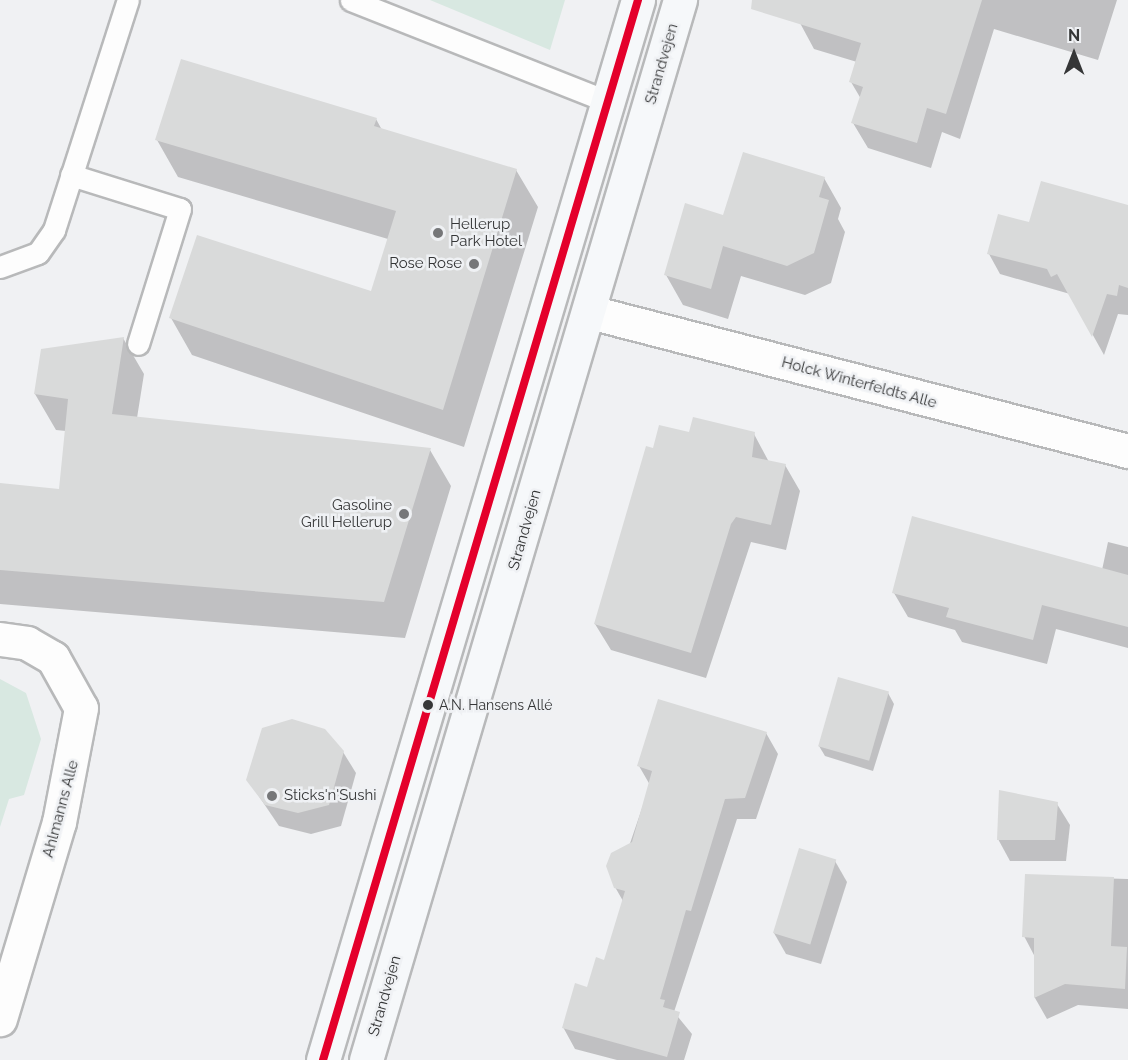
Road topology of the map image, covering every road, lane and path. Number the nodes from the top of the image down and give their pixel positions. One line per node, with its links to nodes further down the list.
1 (128, 0): 6 (lane)
2 (351, 0): 5 (lane)
3 (638, 0): 5 (main road)
4 (680, 0): 8 (main road, Strandvejen)
5 (609, 102): 13 (main road)
6 (71, 175): 7 (lane); 9 (lane)
7 (0, 267)
8 (590, 312): 10 (street, Holck Winterfeldts Alle); 14 (main road, Strandvejen)
9 (138, 344)
10 (1128, 452)
11 (0, 639): 12 (street, Ahlmanns Alle)
12 (0, 1019)
13 (323, 1060)
14 (366, 1060)

